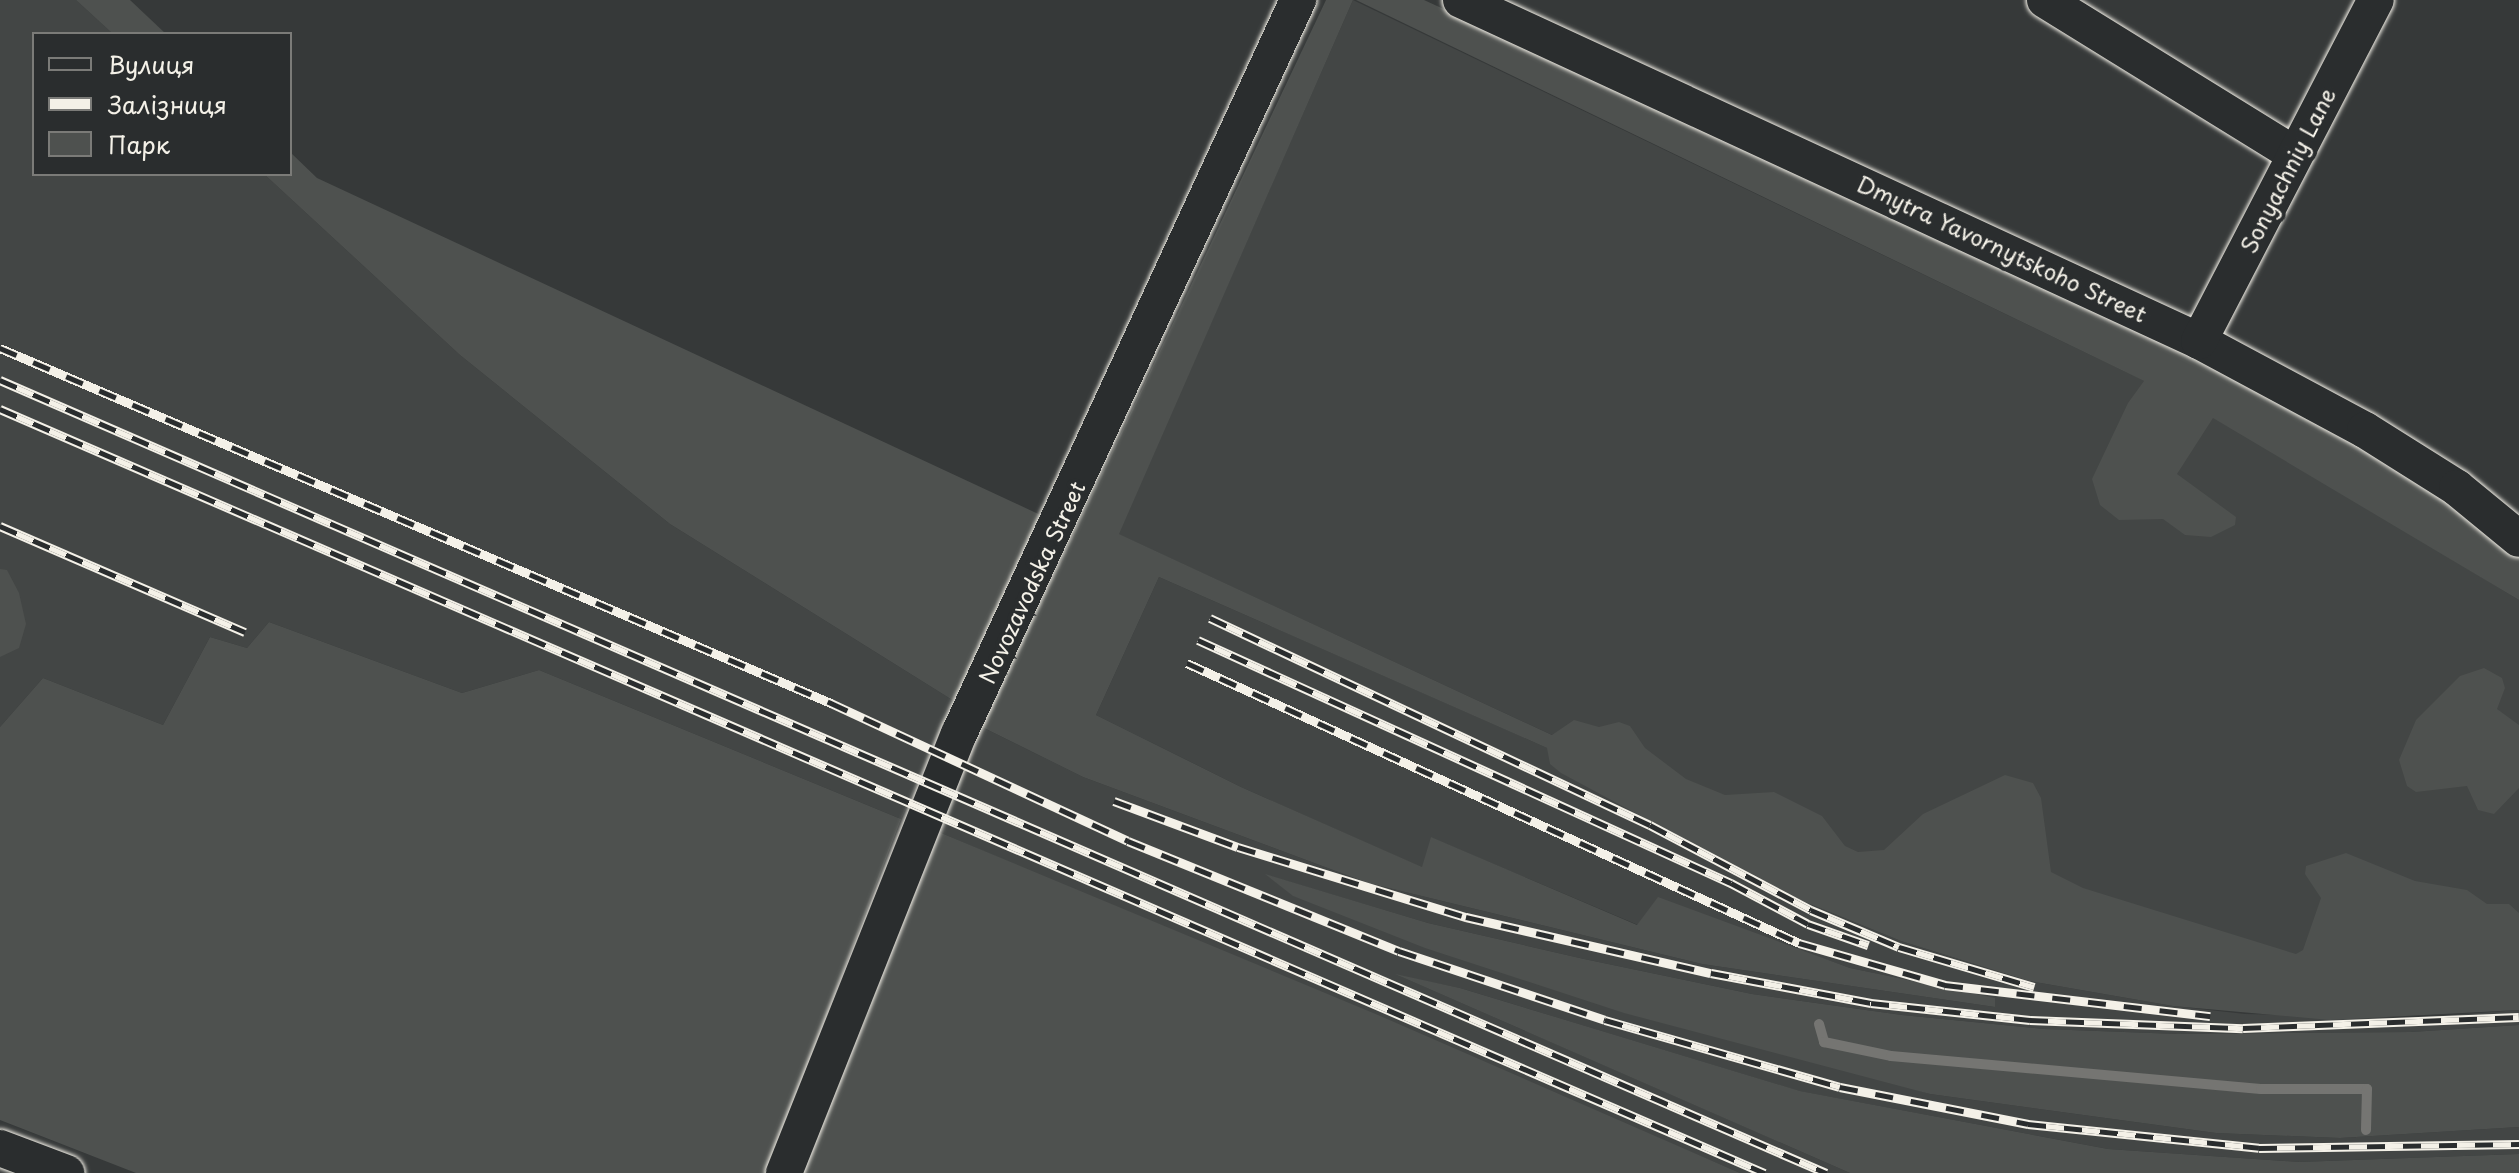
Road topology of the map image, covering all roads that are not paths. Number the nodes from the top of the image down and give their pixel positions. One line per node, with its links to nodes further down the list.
1 (1298, 0): 10 (street, Novozavodska Street)
2 (1461, 0): 6 (street, Dmytra Yavornytskoho Street)
3 (2045, 0): 5 (street)
4 (2376, 0): 5 (street, Sonyachniy Lane)
5 (2294, 154): 6 (street, Sonyachniy Lane)
6 (2199, 341): 7 (street, Dmytra Yavornytskoho Street)
7 (2519, 539)
8 (0, 1148): 9 (street)
9 (66, 1173)
10 (784, 1173)

